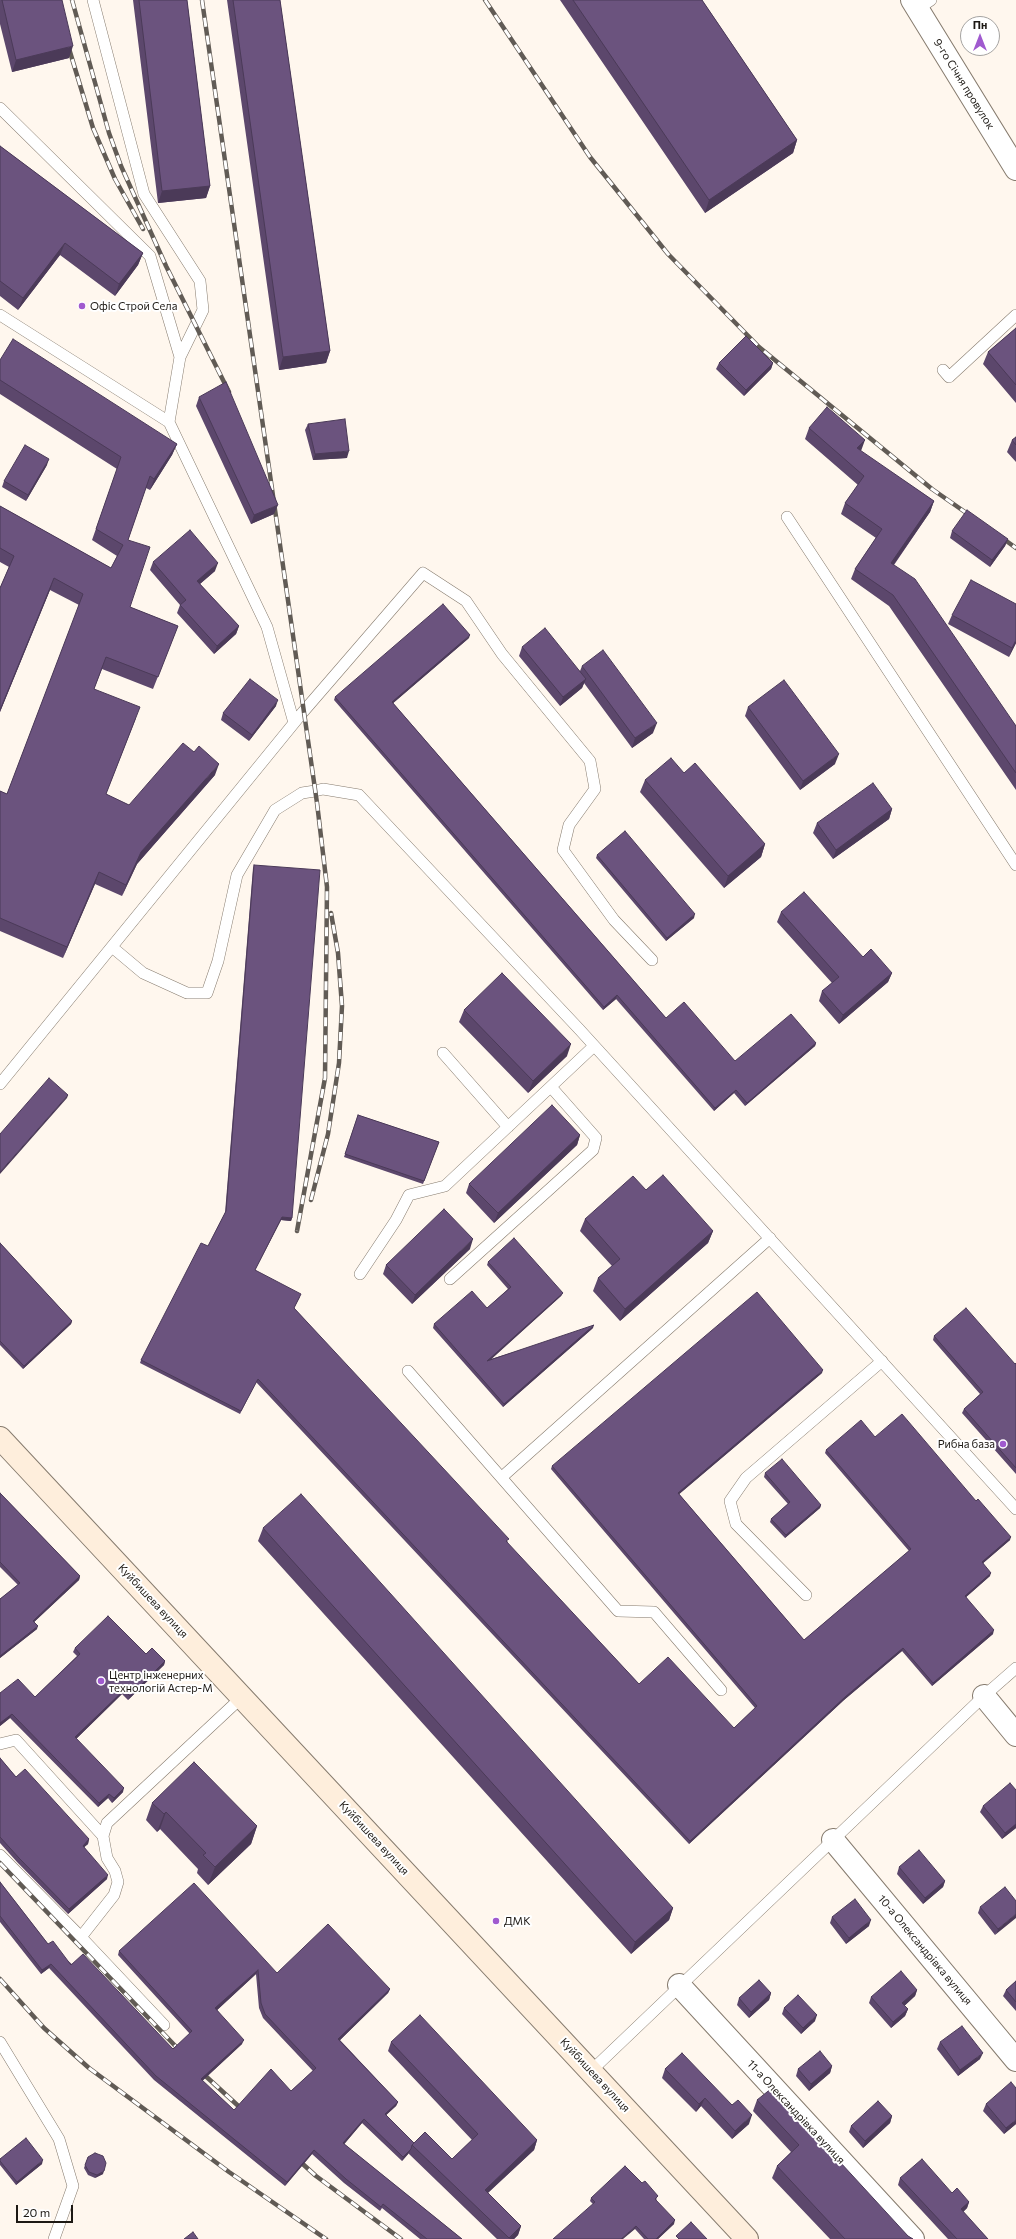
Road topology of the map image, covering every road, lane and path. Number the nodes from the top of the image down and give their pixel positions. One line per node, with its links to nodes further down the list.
1 (93, 0): 7 (lane)
2 (920, 3): 4 (street, 9-го Січня провулок)
3 (0, 108): 7 (lane)
4 (1016, 169)
5 (1016, 315): 8 (lane)
6 (1, 318): 9 (lane)
7 (180, 357): 9 (lane)
8 (943, 370)
9 (169, 422): 11 (lane)
10 (787, 517): 12 (lane)
11 (294, 723): 13 (lane); 14 (lane)
12 (1016, 864)
13 (112, 947): 15 (lane); 17 (lane)
14 (652, 960)
15 (594, 1046): 18 (lane); 20 (lane)
16 (443, 1053): 19 (lane)
17 (0, 1084)
18 (551, 1087): 19 (lane); 22 (lane)
19 (508, 1127): 21 (lane)
20 (770, 1238): 23 (lane); 26 (lane)
21 (360, 1274)
22 (450, 1279)
23 (882, 1362): 27 (lane); 28 (lane)
24 (408, 1371): 26 (lane)
25 (0, 1438): 32 (main road, Куйбишева вулиця)
26 (502, 1477): 30 (lane)
27 (1016, 1509)
28 (806, 1595)
29 (1016, 1668): 31 (lane)
30 (721, 1690)
31 (984, 1696): 33 (street); 36 (lane)
32 (242, 1697): 35 (lane); 43 (main road, Куйбишева вулиця)
33 (1016, 1735)
34 (0, 1744): 35 (lane)
35 (103, 1836): 38 (lane)
36 (833, 1840): 39 (lane); 42 (street, 10-а Олександрівка вулиця)
37 (0, 1855): 38 (lane)
38 (81, 1937): 40 (lane)
39 (680, 1985): 43 (lane); 46 (street, 11-а Олександрівка вулиця)
40 (164, 2025)
41 (0, 2042): 44 (lane)
42 (1016, 2060)
43 (592, 2071): 45 (main road, Куйбишева вулиця)
44 (54, 2239)
45 (747, 2239)
46 (913, 2239)

